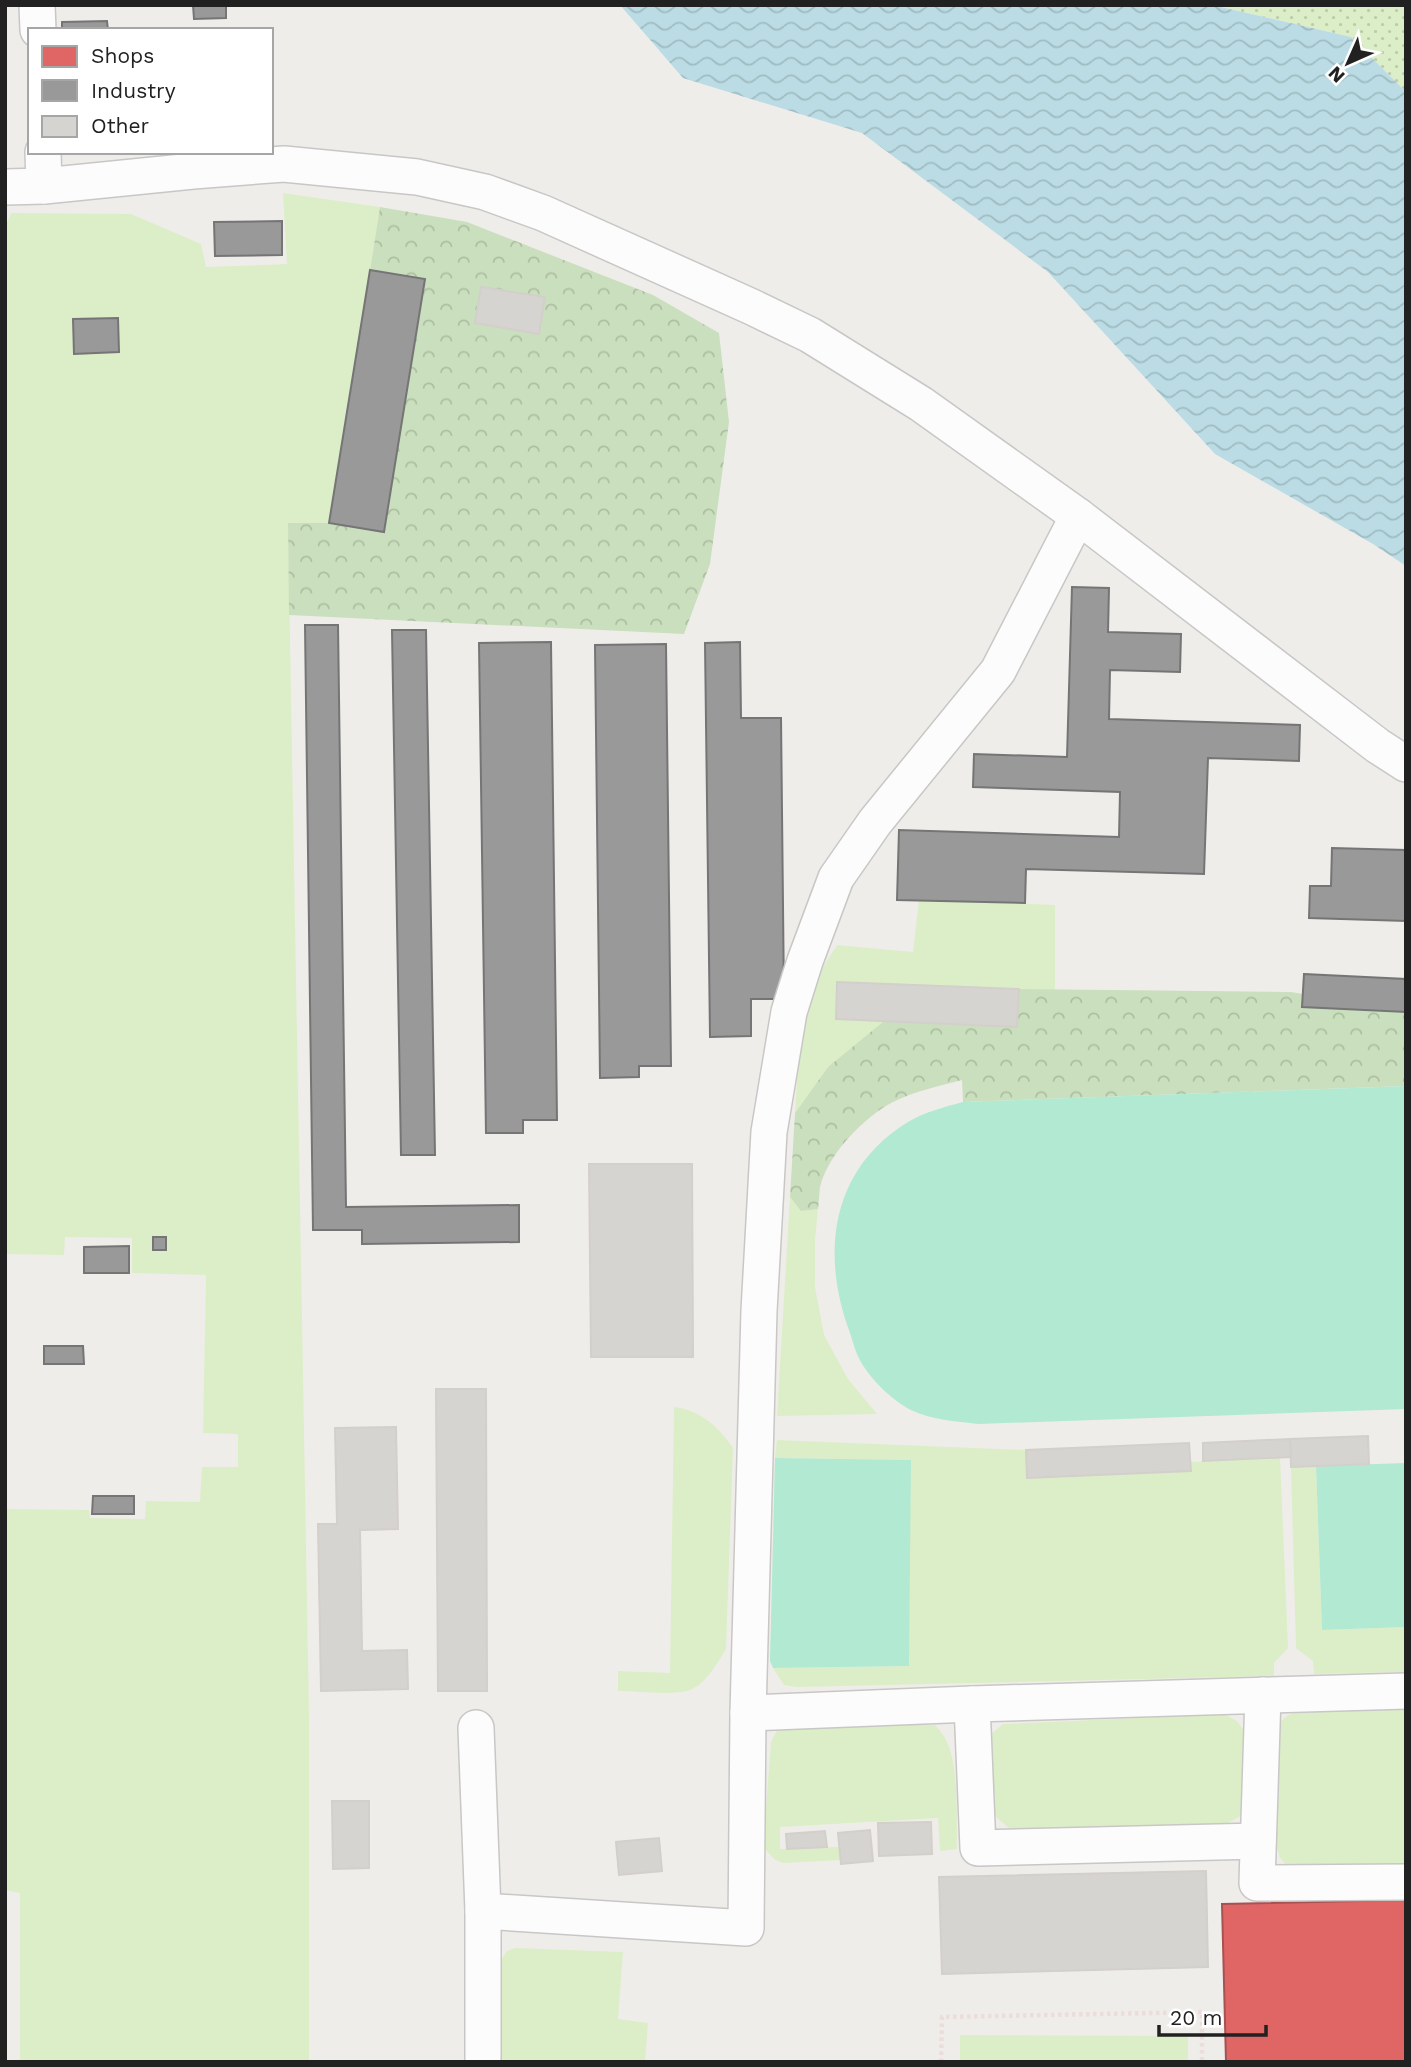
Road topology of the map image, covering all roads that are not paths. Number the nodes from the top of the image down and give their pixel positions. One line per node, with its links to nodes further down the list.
1 (37, 5): 2 (lane)
2 (38, 28)
3 (44, 169): 4 (lane); 5 (lane)
4 (5, 187)
5 (1078, 516): 6 (lane); 10 (lane)
6 (1406, 764)
7 (1406, 1691): 8 (lane)
8 (1263, 1695): 9 (lane); 12 (lane)
9 (972, 1704): 10 (lane); 12 (lane)
10 (748, 1713): 14 (lane)
11 (476, 1728): 14 (lane)
12 (1258, 1841): 13 (lane)
13 (1406, 1882)
14 (483, 1910): 15 (lane)
15 (483, 2062)

